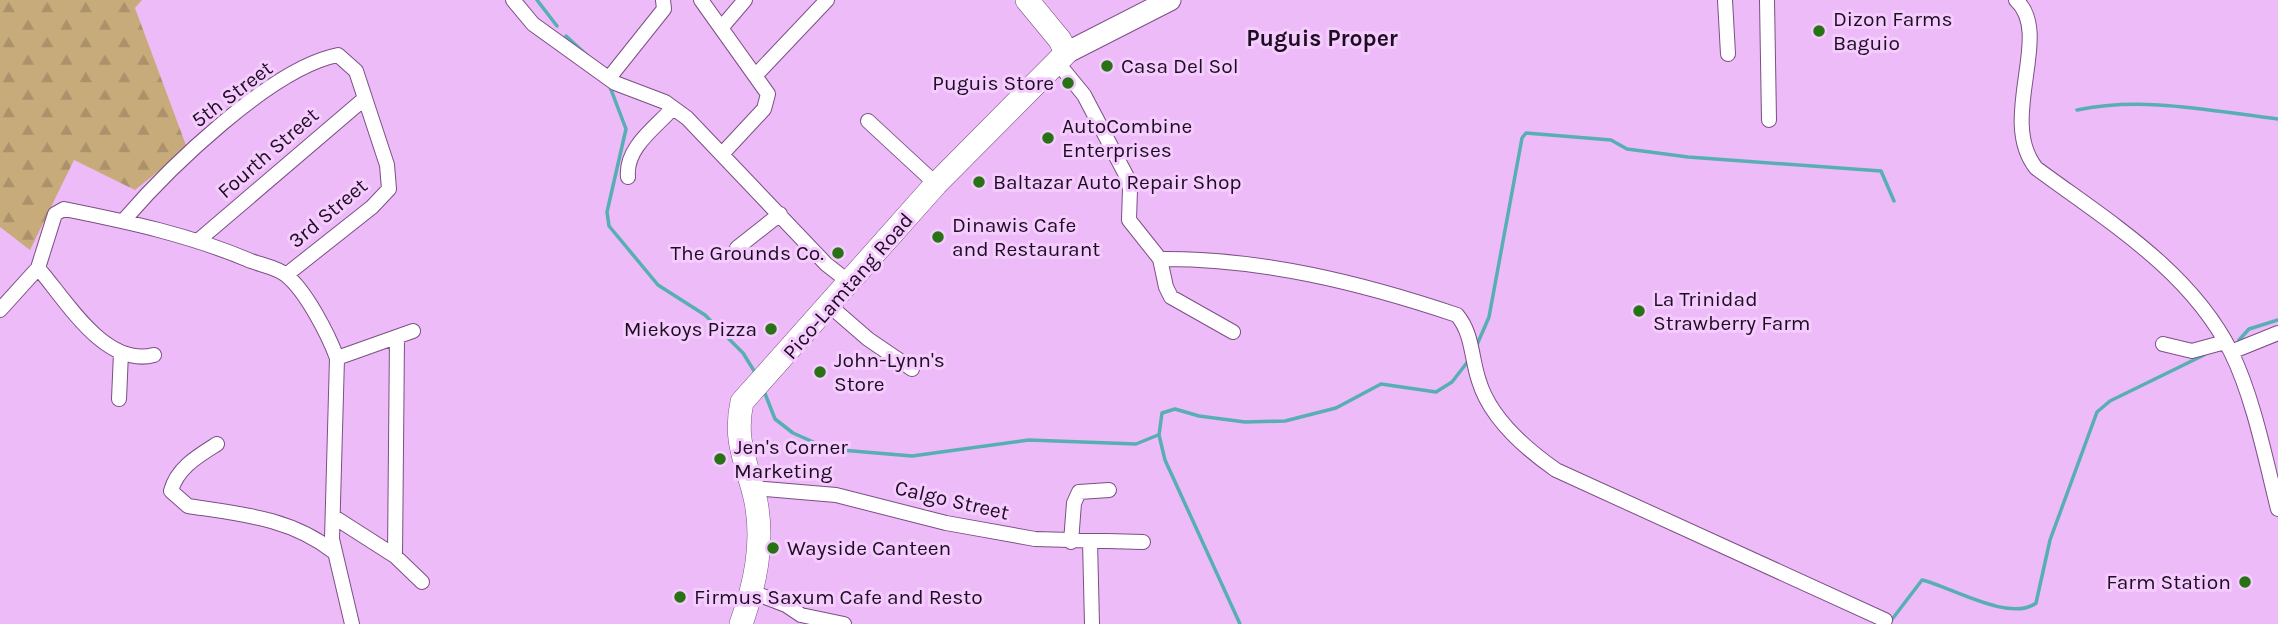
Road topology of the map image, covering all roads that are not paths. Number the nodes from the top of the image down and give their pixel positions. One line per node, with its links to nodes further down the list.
1 (513, 0): 15 (street)
2 (663, 0): 15 (street)
3 (701, 0): 11 (street)
4 (745, 0): 11 (street)
5 (827, 0): 14 (street)
6 (1027, 0): 13 (main road)
7 (1170, 0): 13 (main road)
8 (1725, 0): 12 (street)
9 (1767, 0): 18 (street)
10 (2016, 0): 38 (street)
11 (722, 27): 14 (street)
12 (1728, 54)
13 (1061, 57): 22 (main road, Pico-Lamtang Road); 27 (street)
14 (757, 75): 20 (street)
15 (609, 78): 17 (street)
16 (364, 99): 24 (street, 5th Street); 25 (street, Fourth Street); 29 (street, 3rd Street)
17 (673, 108): 20 (street); 21 (street)
18 (1769, 120)
19 (868, 121): 22 (street)
20 (723, 153): 23 (street)
21 (628, 177)
22 (936, 184): 30 (main road, Pico-Lamtang Road)
23 (780, 214): 26 (street); 30 (street)
24 (124, 220): 25 (street); 28 (street)
25 (200, 239): 29 (street)
26 (737, 248)
27 (1160, 259): 34 (street); 56 (street)
28 (38, 268): 32 (street); 39 (street)
29 (286, 275): 41 (street)
30 (849, 282): 31 (main road, Pico-Lamtang Road)
31 (830, 306): 42 (street); 45 (main road, Pico-Lamtang Road)
32 (0, 310)
33 (413, 331): 36 (street)
34 (1233, 332)
35 (2278, 333): 38 (street)
36 (397, 338): 41 (street); 53 (street)
37 (2163, 344): 38 (street)
38 (2228, 347): 47 (street)
39 (121, 353): 40 (street); 43 (street)
40 (154, 355)
41 (337, 358): 48 (street)
42 (912, 369)
43 (119, 399)
44 (217, 444): 52 (street)
45 (752, 488): 50 (street, Calgo Street); 55 (main road, Pico-Lamtang Road)
46 (1109, 490): 50 (street)
47 (2278, 509)
48 (334, 517): 52 (street); 53 (street)
49 (1090, 541): 50 (street, Calgo Street); 51 (street, Calgo Street); 60 (street)
50 (1071, 542)
51 (1143, 542)
52 (334, 552): 57 (street)
53 (395, 556): 54 (street)
54 (422, 582)
55 (752, 592): 58 (main road, Pico-Lamtang Road); 59 (street)
56 (1885, 620)
57 (352, 624)
58 (741, 624)
59 (844, 624)
60 (1093, 624)

